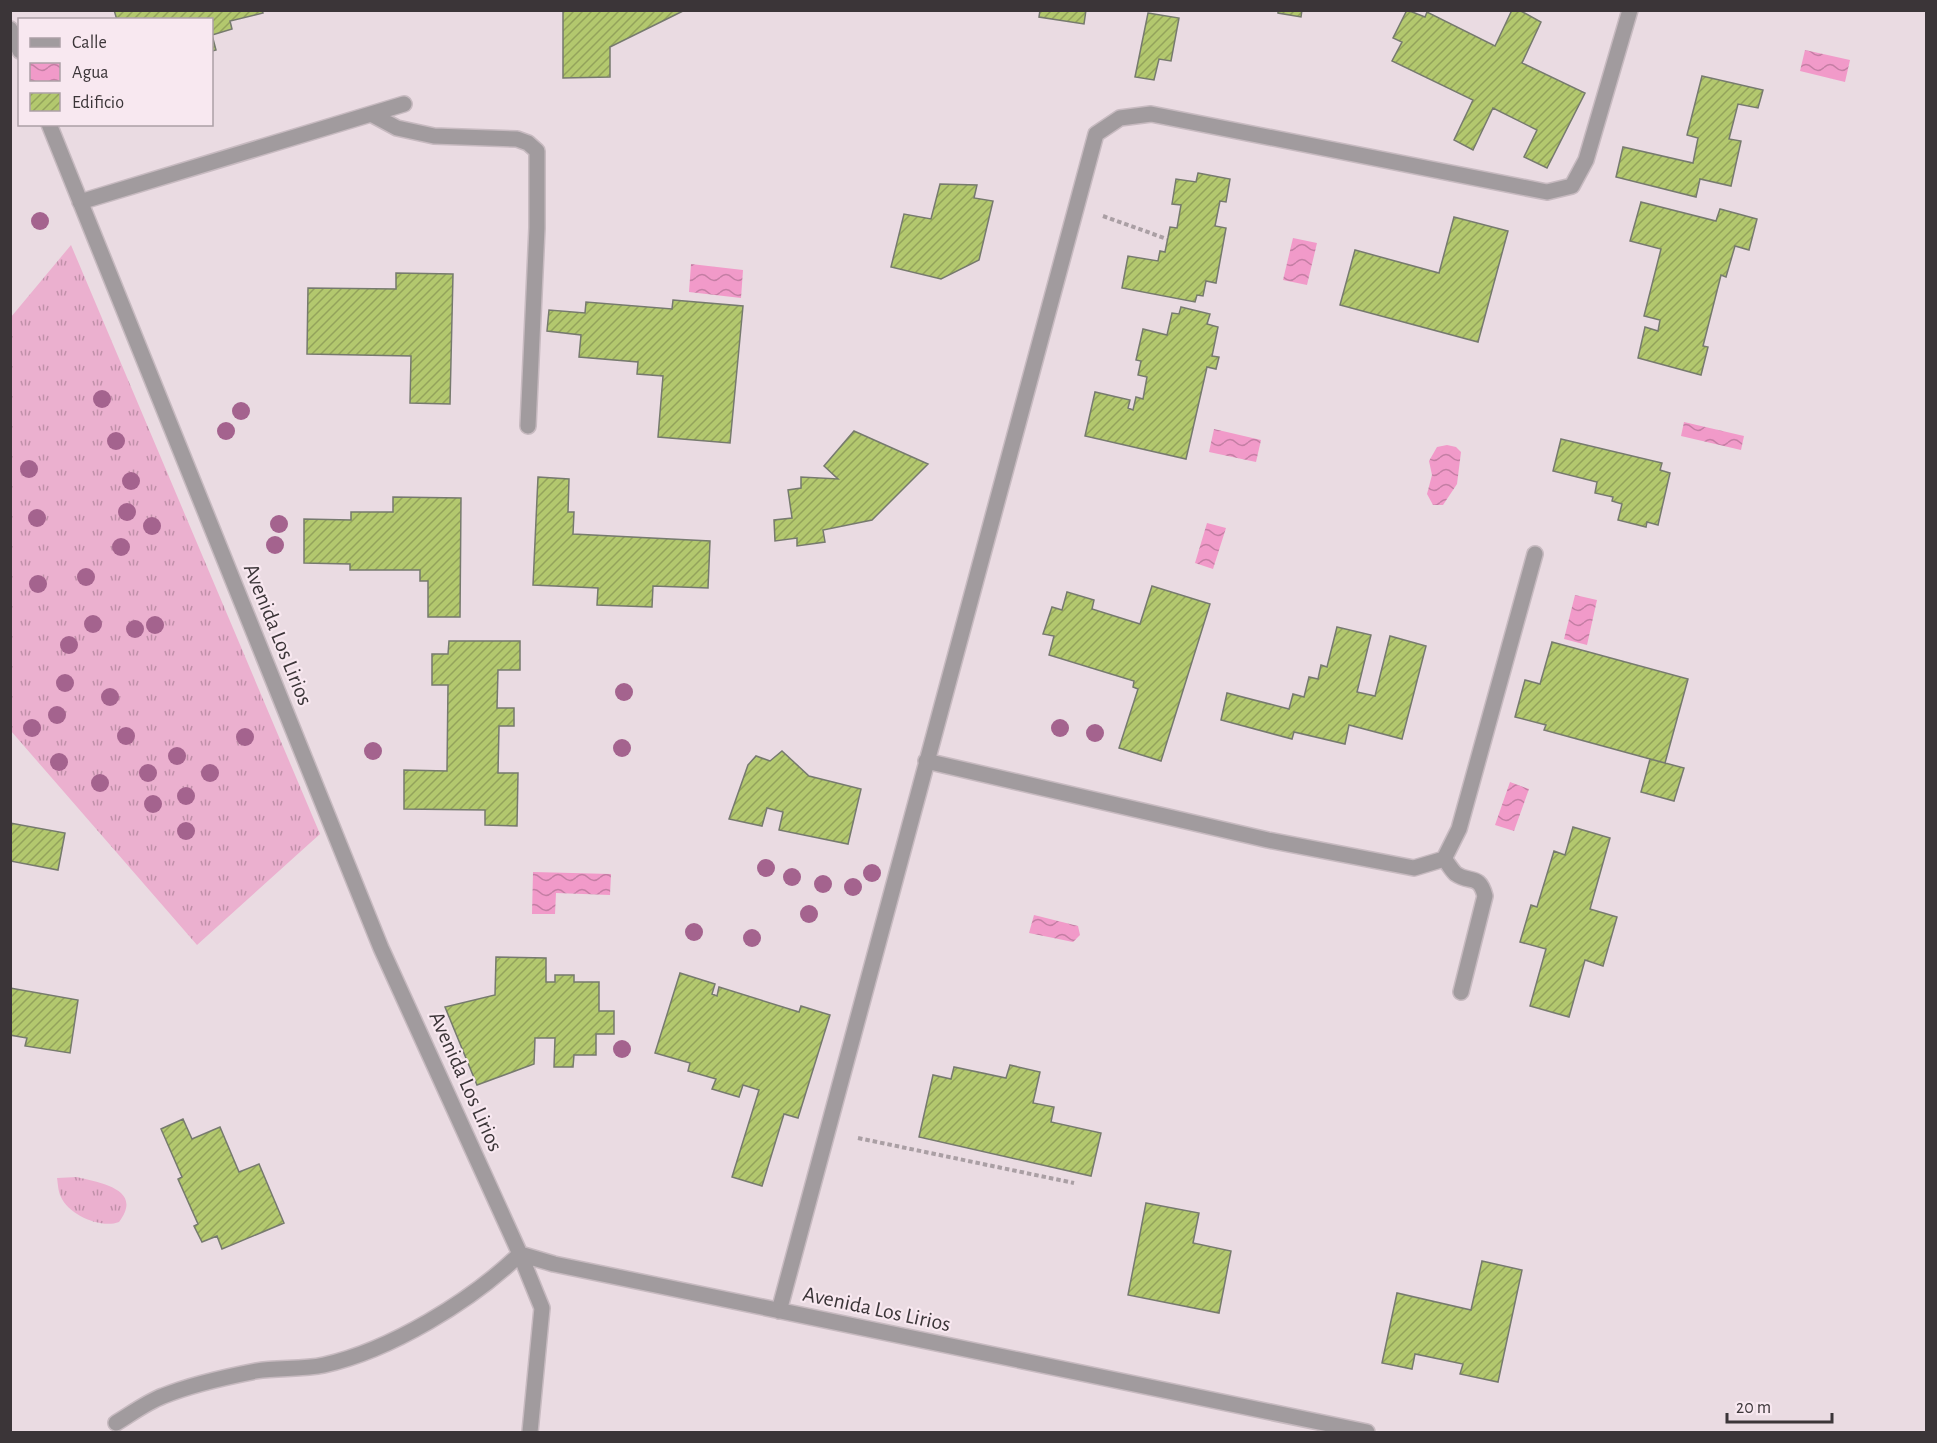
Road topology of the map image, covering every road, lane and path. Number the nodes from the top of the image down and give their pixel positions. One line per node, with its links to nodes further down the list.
1 (1630, 10): 12 (street)
2 (10, 29): 3 (street)
3 (18, 47)
4 (404, 104): 5 (street)
5 (371, 114): 7 (street); 10 (street)
6 (50, 126): 7 (street, Avenida Los Lirios)
7 (80, 202): 17 (street, Avenida Los Lirios)
8 (1103, 216): 9 (path)
9 (1167, 239)
10 (528, 426)
11 (1535, 554): 13 (street)
12 (926, 761): 13 (street); 18 (street)
13 (1444, 859): 14 (street)
14 (1461, 992)
15 (858, 1138): 16 (path)
16 (1074, 1183)
17 (520, 1254): 18 (street, Avenida Los Lirios); 19 (street); 20 (street)
18 (779, 1311): 21 (street, Avenida Los Lirios)
19 (116, 1424)
20 (530, 1432)
21 (1367, 1432)

